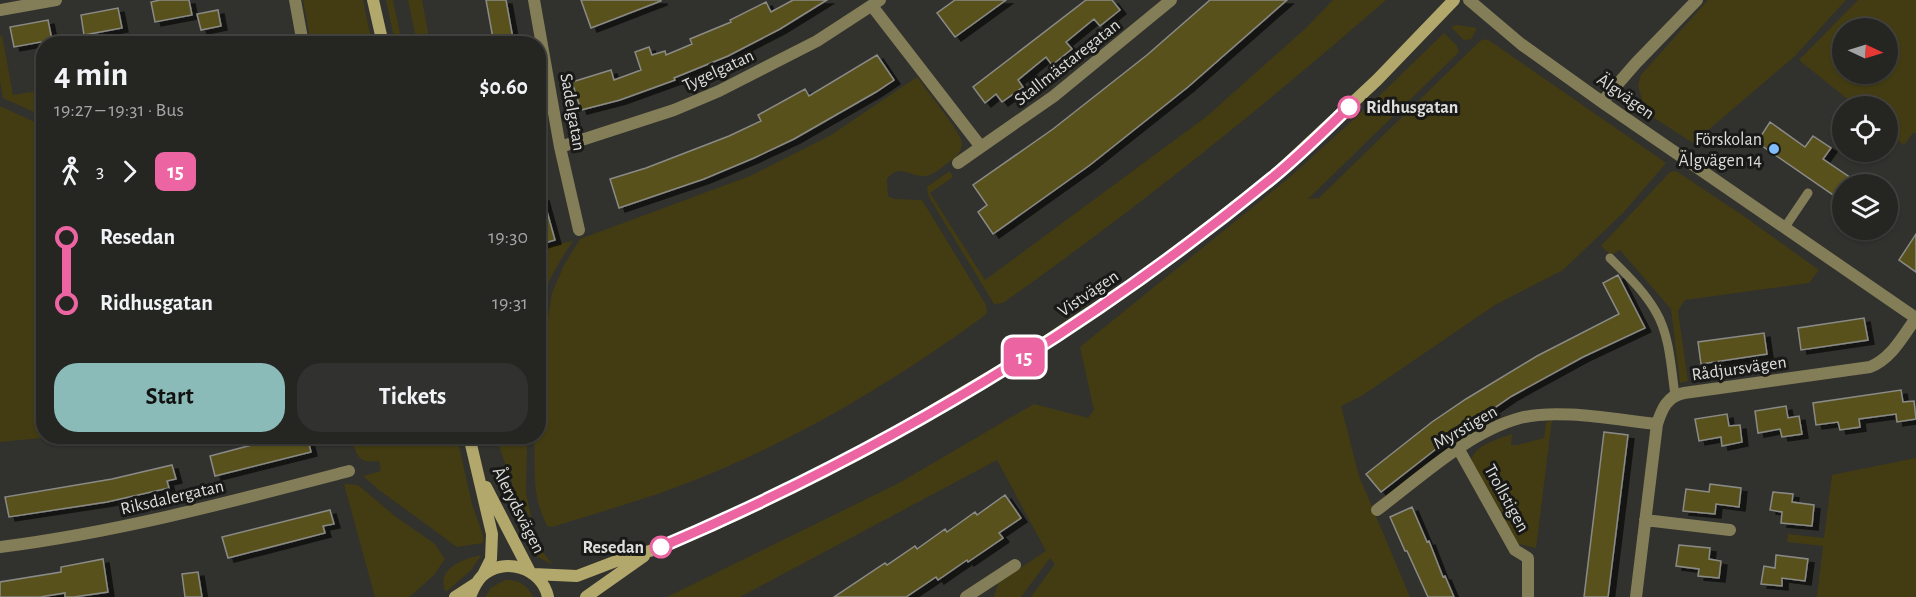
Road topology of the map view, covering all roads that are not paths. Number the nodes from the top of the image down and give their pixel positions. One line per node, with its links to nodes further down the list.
1 (56, 0): 10 (street)
2 (295, 0): 11 (street)
3 (373, 0): 12 (main road)
4 (534, 0): 13 (street, Sadelgatan)
5 (1171, 0): 17 (street, Stallmästaregatan)
6 (1454, 0): 34 (main road, Vistvägen)
7 (1469, 0): 15 (street, Älgvägen)
8 (1697, 0): 15 (street)
9 (876, 3): 16 (street, Tygelgatan); 17 (street)
10 (0, 10)
11 (302, 36)
12 (381, 36)
13 (540, 36)
14 (546, 68): 16 (street, Sadelgatan)
15 (1602, 102): 20 (street, Älgvägen)
16 (560, 147): 21 (street, Sadelgatan)
17 (981, 147): 18 (street, Stallmästaregatan)
18 (958, 163)
19 (1808, 193): 20 (lane)
20 (1785, 227): 23 (street, Älgvägen)
21 (579, 230)
22 (1610, 258): 24 (lane)
23 (1916, 318): 24 (street, Rådjursvägen)
24 (1675, 395): 25 (street, Rådjursvägen)
25 (1657, 424): 27 (street, Myrstigen); 31 (street, Rådjursvägen)
26 (470, 444): 28 (main road, Ålerydsvägen)
27 (1458, 448): 30 (street, Myrstigen); 43 (street, Trollstigen)
28 (476, 464): 36 (main road, Ålerydsvägen); 37 (main road, Ålerydsvägen)
29 (349, 471): 33 (street, Riksdalergatan)
30 (1377, 510)
31 (1646, 520): 32 (street); 44 (street, Rådjursvägen)
32 (1730, 531)
33 (0, 547)
34 (653, 550): 36 (main road, Vistvägen); 41 (main road, Vistvägen)
35 (1015, 564): 42 (street)
36 (532, 573): 37 (main road, Vistvägen); 40 (main road, Ålerydsvägen)
37 (480, 580): 38 (main road); 39 (main road, Ålerydsvägen)
38 (455, 597)
39 (470, 597)
40 (548, 597)
41 (586, 597)
42 (966, 597)
43 (1528, 597)
44 (1636, 597)

